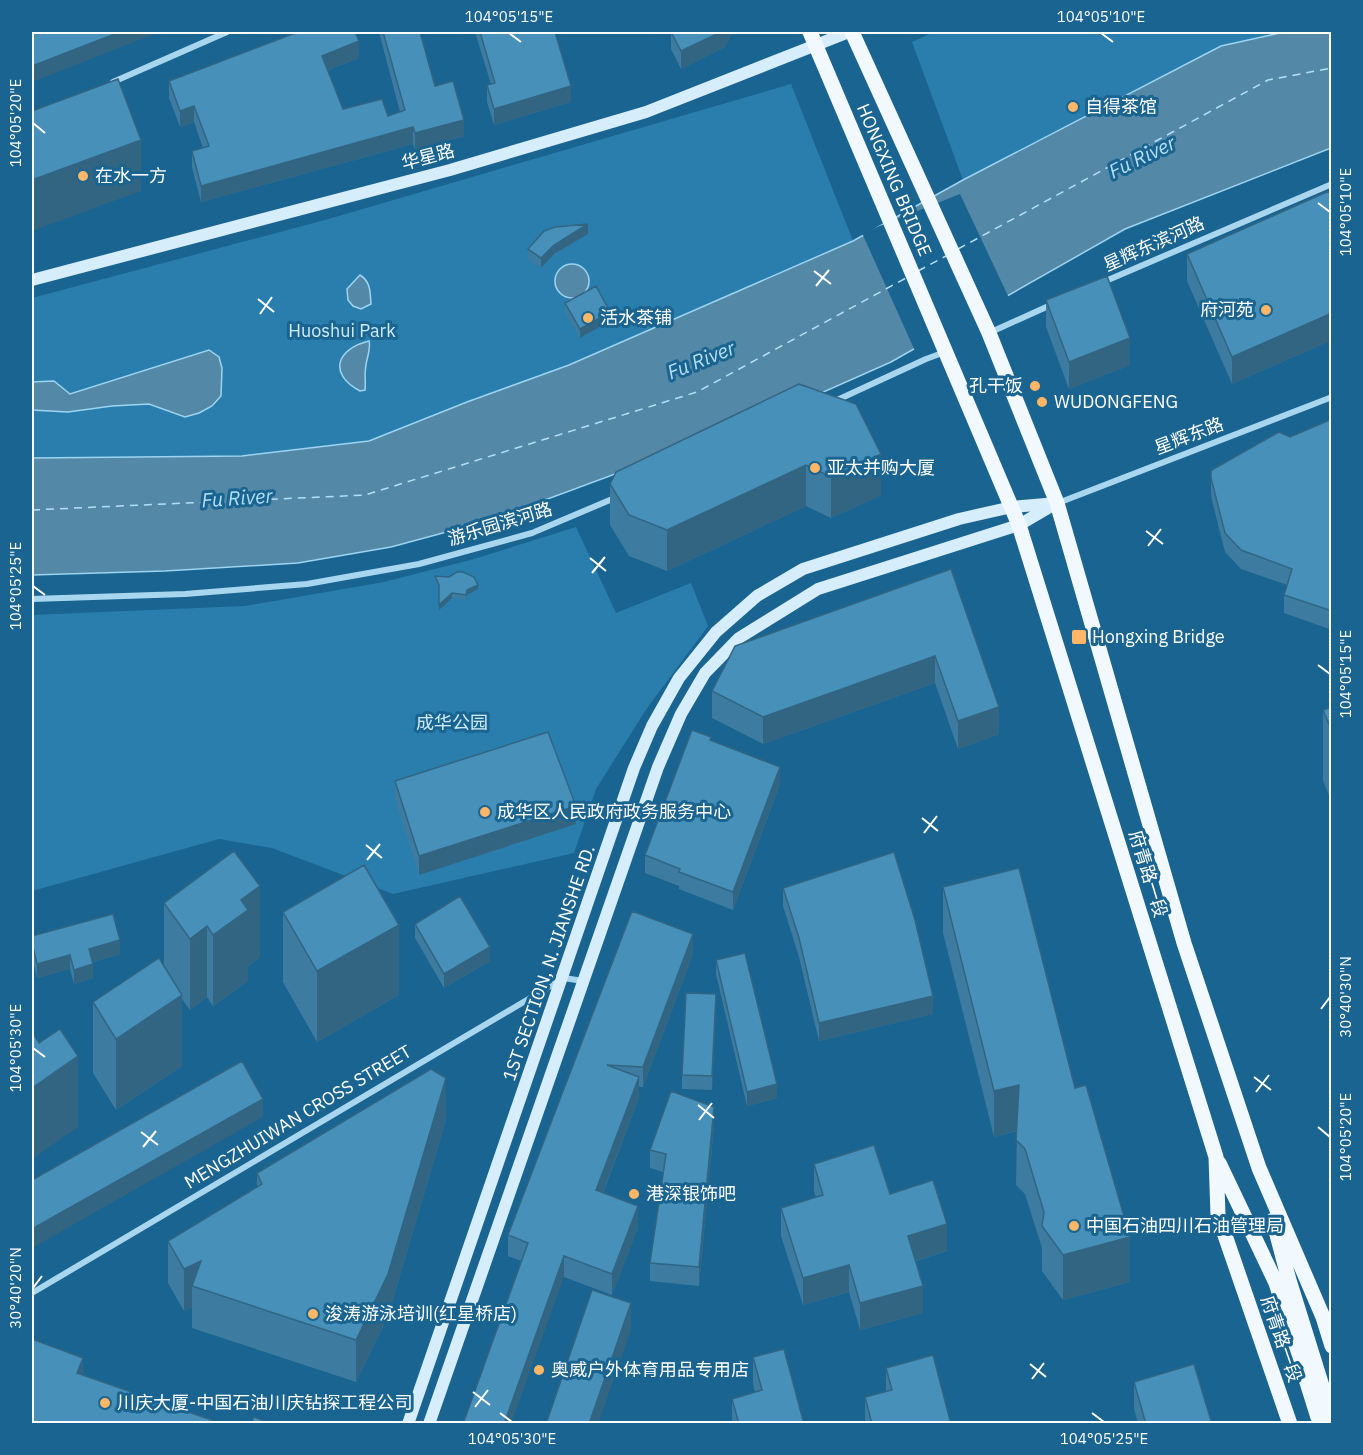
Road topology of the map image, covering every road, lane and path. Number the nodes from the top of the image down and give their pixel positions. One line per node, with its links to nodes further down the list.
1 (227, 32): 4 (street)
2 (810, 32): 10 (main road, HONGXING BRIDGE)
3 (851, 32): 6 (main road, 华星路); 9 (main road, HONGXING BRIDGE)
4 (108, 84)
5 (1332, 184): 7 (street, 星辉东滨河路)
6 (32, 280)
7 (1091, 288)
8 (1059, 302): 9 (street)
9 (987, 329): 14 (main road, 府青路一段)
10 (943, 348): 12 (street); 15 (main road, 府青路一段)
11 (1332, 397): 14 (street, 星辉东路)
12 (830, 404)
13 (628, 492): 17 (street, 游乐园滨河路)
14 (1057, 503): 15 (main road, 1ST SECTION, N. JIANSHE RD.); 16 (main road, 1ST SECTION, N. JIANSHE RD.); 21 (main road, 府青路一段)
15 (1012, 507): 16 (main road, 府青路一段); 18 (main road, 1ST SECTION, N. JIANSHE RD.)
16 (1019, 525): 19 (main road, 1ST SECTION, N. JIANSHE RD.); 20 (main road, 府青路一段)
17 (32, 599)
18 (564, 978): 19 (street); 23 (street, MENGZHUIWAN CROSS STREET); 27 (main road, 1ST SECTION, N. JIANSHE RD.)
19 (583, 981): 28 (main road, 1ST SECTION, N. JIANSHE RD.)
20 (1216, 1157): 22 (main road); 29 (main road, 府青路一段)
21 (1259, 1168): 22 (main road); 24 (main road, 府青路一段)
22 (1282, 1282): 26 (main road); 30 (main road)
23 (32, 1293)
24 (1327, 1315): 25 (main road, 府青路一段)
25 (1332, 1346)
26 (1332, 1418)
27 (408, 1424)
28 (429, 1424)
29 (1290, 1424)
30 (1320, 1424)

